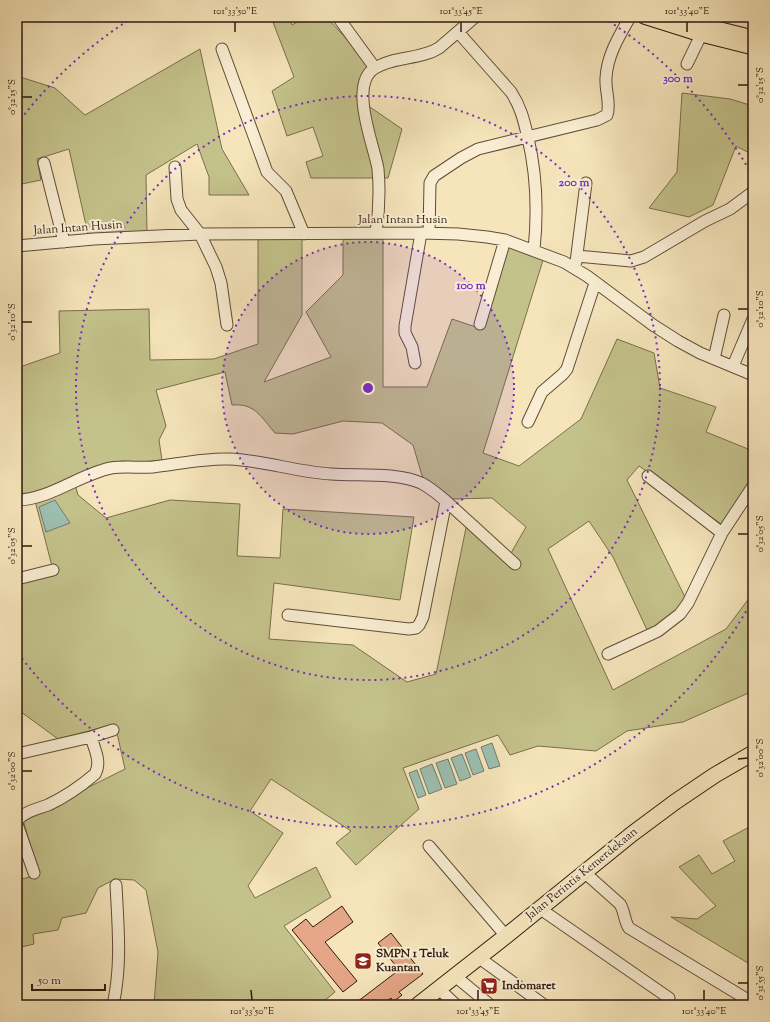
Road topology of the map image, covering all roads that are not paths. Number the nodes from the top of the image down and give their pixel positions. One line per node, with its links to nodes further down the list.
1 (475, 17): 6 (street)
2 (630, 17): 13 (street)
3 (644, 17): 7 (main road)
4 (673, 17): 8 (main road)
5 (340, 20): 12 (street)
6 (458, 32): 12 (street); 13 (street)
7 (701, 35): 9 (main road); 11 (street)
8 (753, 37)
9 (753, 48)
10 (222, 49): 21 (street)
11 (687, 64)
12 (375, 68): 18 (street)
13 (528, 136): 19 (street); 25 (street)
14 (44, 163): 23 (street)
15 (175, 167): 20 (street)
16 (586, 183): 26 (street)
17 (753, 192): 26 (street)
18 (376, 233): 19 (street, Jalan Intan Husin); 21 (street, Jalan Intan Husin)
19 (425, 233): 22 (street, Jalan Intan Husin); 34 (street)
20 (200, 234): 21 (street, Jalan Intan Husin); 23 (street, Jalan Intan Husin); 32 (street)
21 (304, 234)
22 (505, 240): 25 (street, Jalan Intan Husin); 31 (street)
23 (64, 242): 24 (street, Jalan Intan Husin)
24 (17, 246)
25 (534, 250): 27 (street, Jalan Intan Husin)
26 (577, 256): 27 (street)
27 (576, 269): 28 (street, Jalan Intan Husin)
28 (595, 282): 33 (street, Jalan Intan Husin); 37 (street)
29 (724, 315): 33 (street)
30 (753, 319): 35 (street)
31 (480, 324)
32 (227, 325)
33 (714, 359): 35 (street, Jalan Intan Husin)
34 (415, 363)
35 (733, 366): 36 (street, Jalan Intan Husin)
36 (753, 375)
37 (528, 422)
38 (648, 476): 42 (street)
39 (753, 486): 42 (street)
40 (17, 500): 41 (street)
41 (446, 501): 43 (street); 46 (street)
42 (722, 533): 47 (street)
43 (515, 564)
44 (54, 570): 45 (street)
45 (17, 579)
46 (288, 615)
47 (608, 654)
48 (113, 730): 49 (street)
49 (91, 737): 51 (street); 52 (street)
50 (753, 753): 55 (highway, Jalan Perintis Kemerdekaan)
51 (17, 754)
52 (17, 820)
53 (17, 824): 56 (street)
54 (429, 846): 59 (street)
55 (584, 872): 58 (highway, Jalan Perintis Kemerdekaan); 64 (street)
56 (34, 873)
57 (116, 885): 65 (street)
58 (539, 908): 59 (highway, Jalan Perintis Kemerdekaan); 63 (street)
59 (506, 936): 60 (highway, Jalan Perintis Kemerdekaan)
60 (478, 957): 61 (highway, Jalan Perintis Kemerdekaan); 69 (street)
61 (455, 976): 62 (highway, Jalan Perintis Kemerdekaan); 68 (street)
62 (439, 989): 66 (highway, Jalan Perintis Kemerdekaan); 67 (street)
63 (669, 998)
64 (753, 1003)
65 (113, 1005)
66 (418, 1005)
67 (456, 1005)
68 (490, 1005)
69 (544, 1005)

